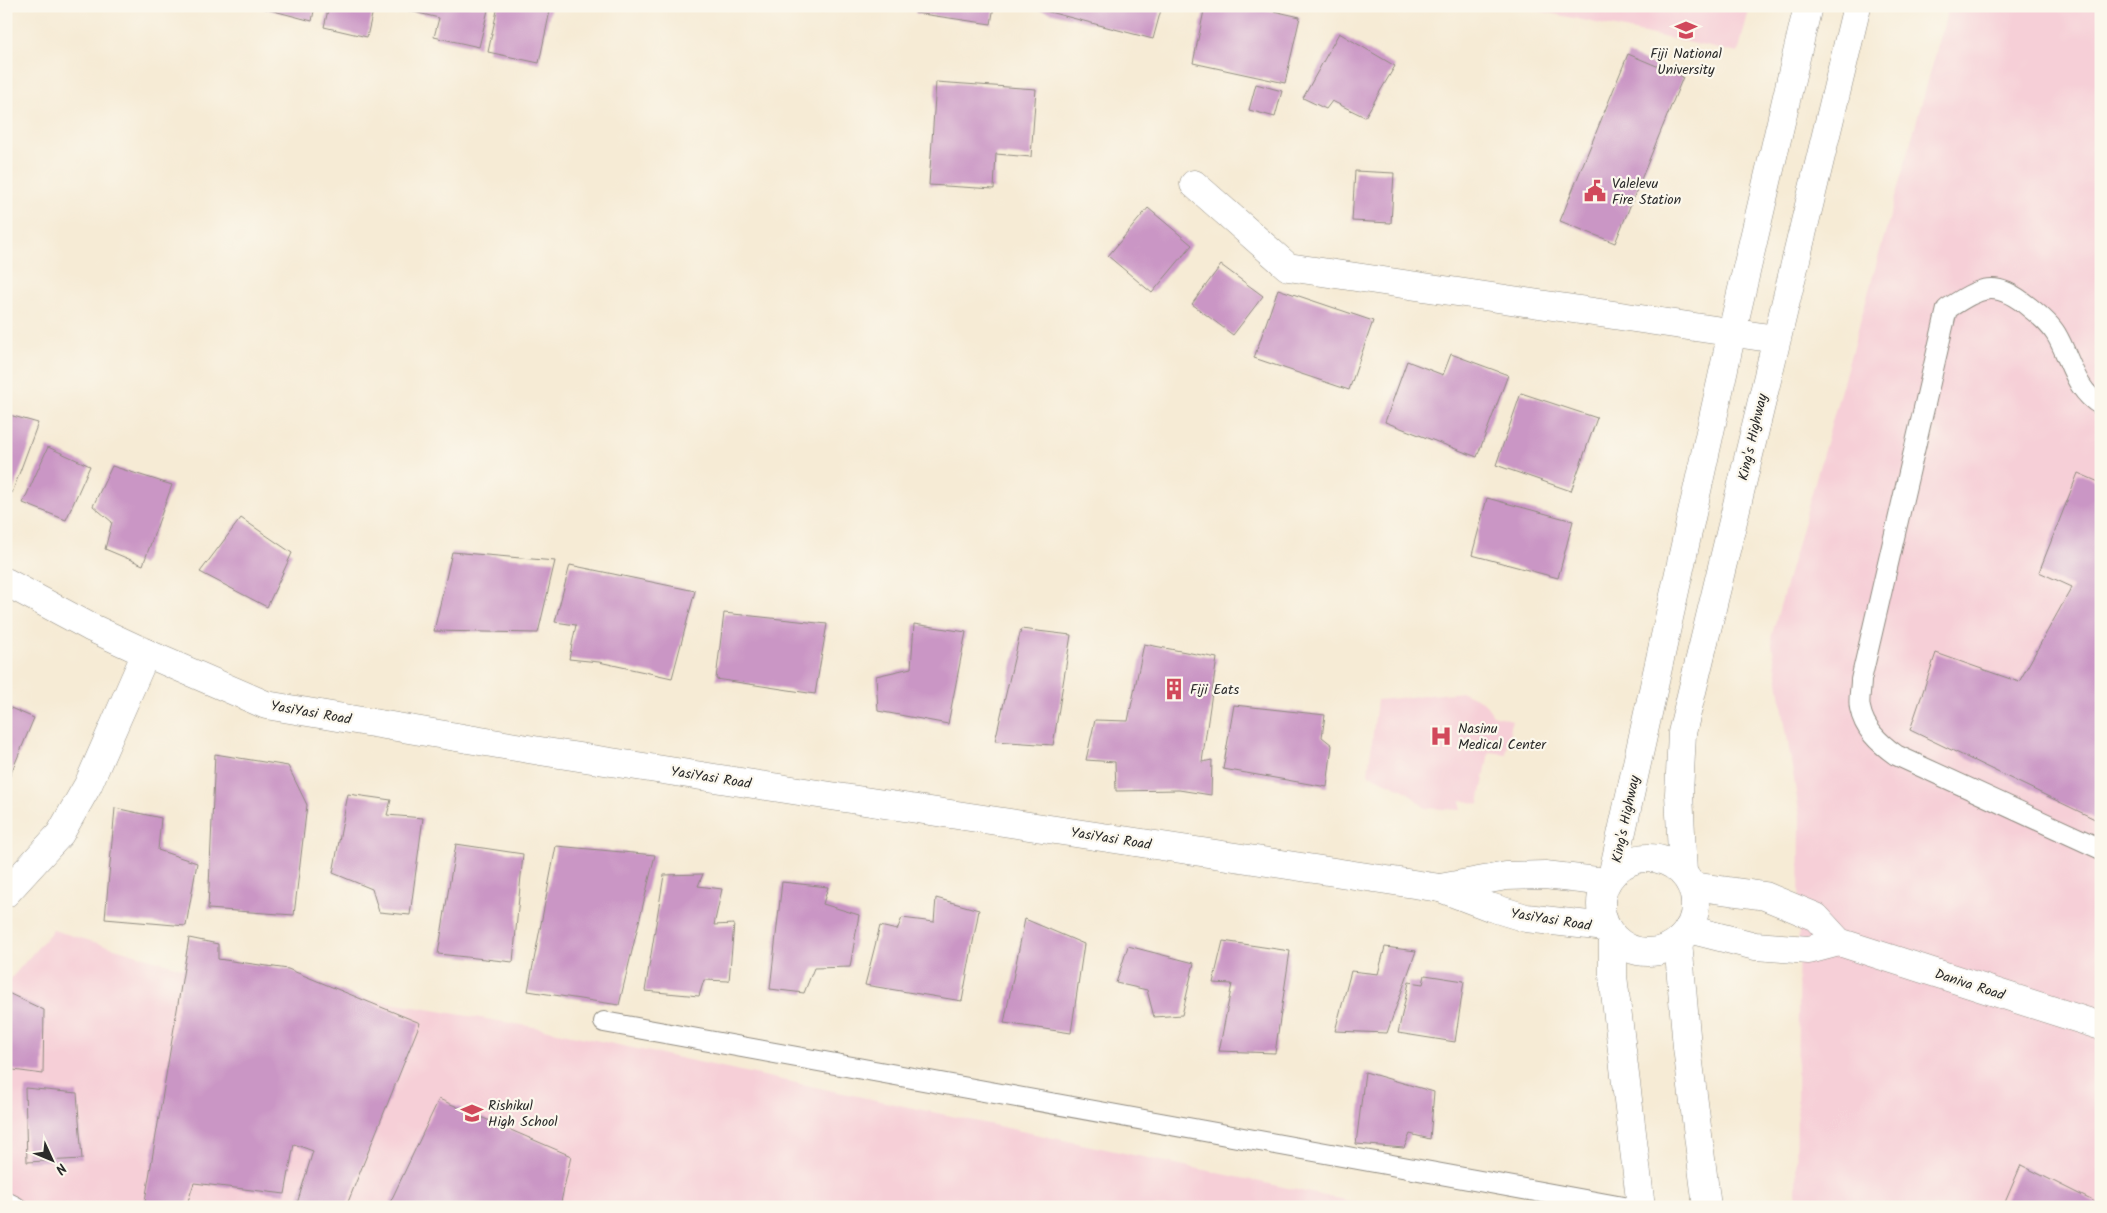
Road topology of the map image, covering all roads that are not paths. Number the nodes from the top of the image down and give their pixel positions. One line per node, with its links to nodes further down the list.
1 (1808, 6): 4 (main road, King's Highway)
2 (1857, 6): 5 (main road, King's Highway)
3 (1194, 184): 4 (main road)
4 (1732, 332): 5 (main road); 10 (main road, King's Highway)
5 (1776, 339): 11 (main road, King's Highway)
6 (2101, 405): 9 (lane)
7 (6, 582): 8 (main road, YasiYasi Road)
8 (146, 653): 12 (main road, YasiYasi Road); 13 (main road)
9 (2101, 850)
10 (1609, 877): 11 (main road); 12 (main road, YasiYasi Road); 14 (main road)
11 (1688, 879): 15 (main road); 16 (main road)
12 (1440, 888): 14 (main road, YasiYasi Road)
13 (6, 893)
14 (1610, 932): 15 (main road); 22 (main road)
15 (1683, 935): 16 (main road); 23 (main road)
16 (1839, 942): 18 (main road, Daniva Road)
17 (604, 1022): 21 (lane)
18 (2101, 1026)
19 (6, 1202): 20 (lane)
20 (16, 1207)
21 (1623, 1207)
22 (1641, 1207)
23 (1708, 1207)

